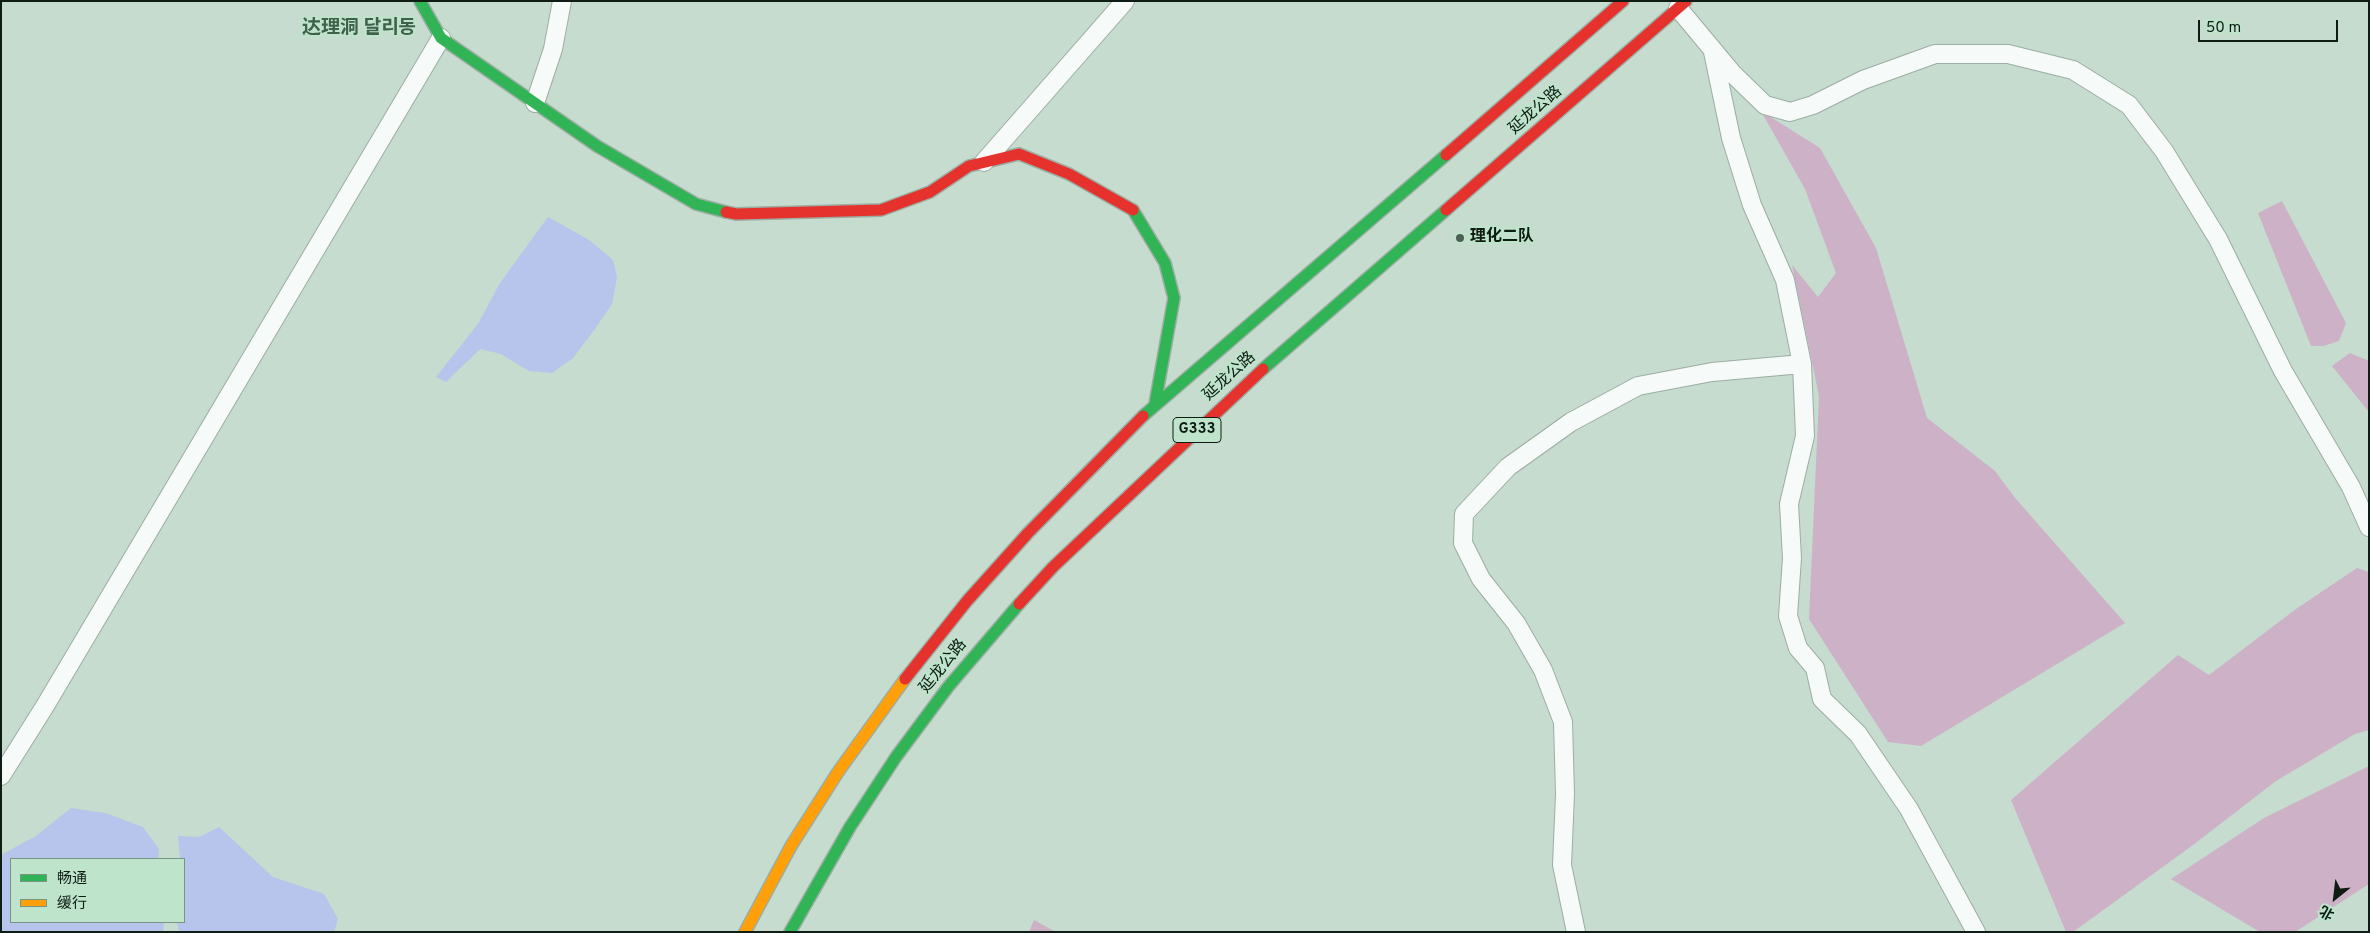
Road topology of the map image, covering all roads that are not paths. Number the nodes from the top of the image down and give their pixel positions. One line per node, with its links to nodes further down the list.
1 (420, 1): 6 (main road)
2 (562, 1): 8 (street)
3 (1125, 1): 9 (street)
4 (1623, 1): 11 (main road, 延龙公路 / G333)
5 (1682, 5): 7 (street); 15 (main road, 延龙公路 / G333)
6 (441, 38): 8 (main road); 13 (street)
7 (1713, 51): 10 (street); 12 (street)
8 (535, 103): 9 (main road)
9 (984, 162): 11 (main road)
10 (1802, 364): 16 (street); 17 (street)
11 (1155, 404): 14 (main road, 延龙公路 / G333)
12 (2369, 527)
13 (1, 776)
14 (745, 932)
15 (790, 932)
16 (1576, 932)
17 (1976, 932)

